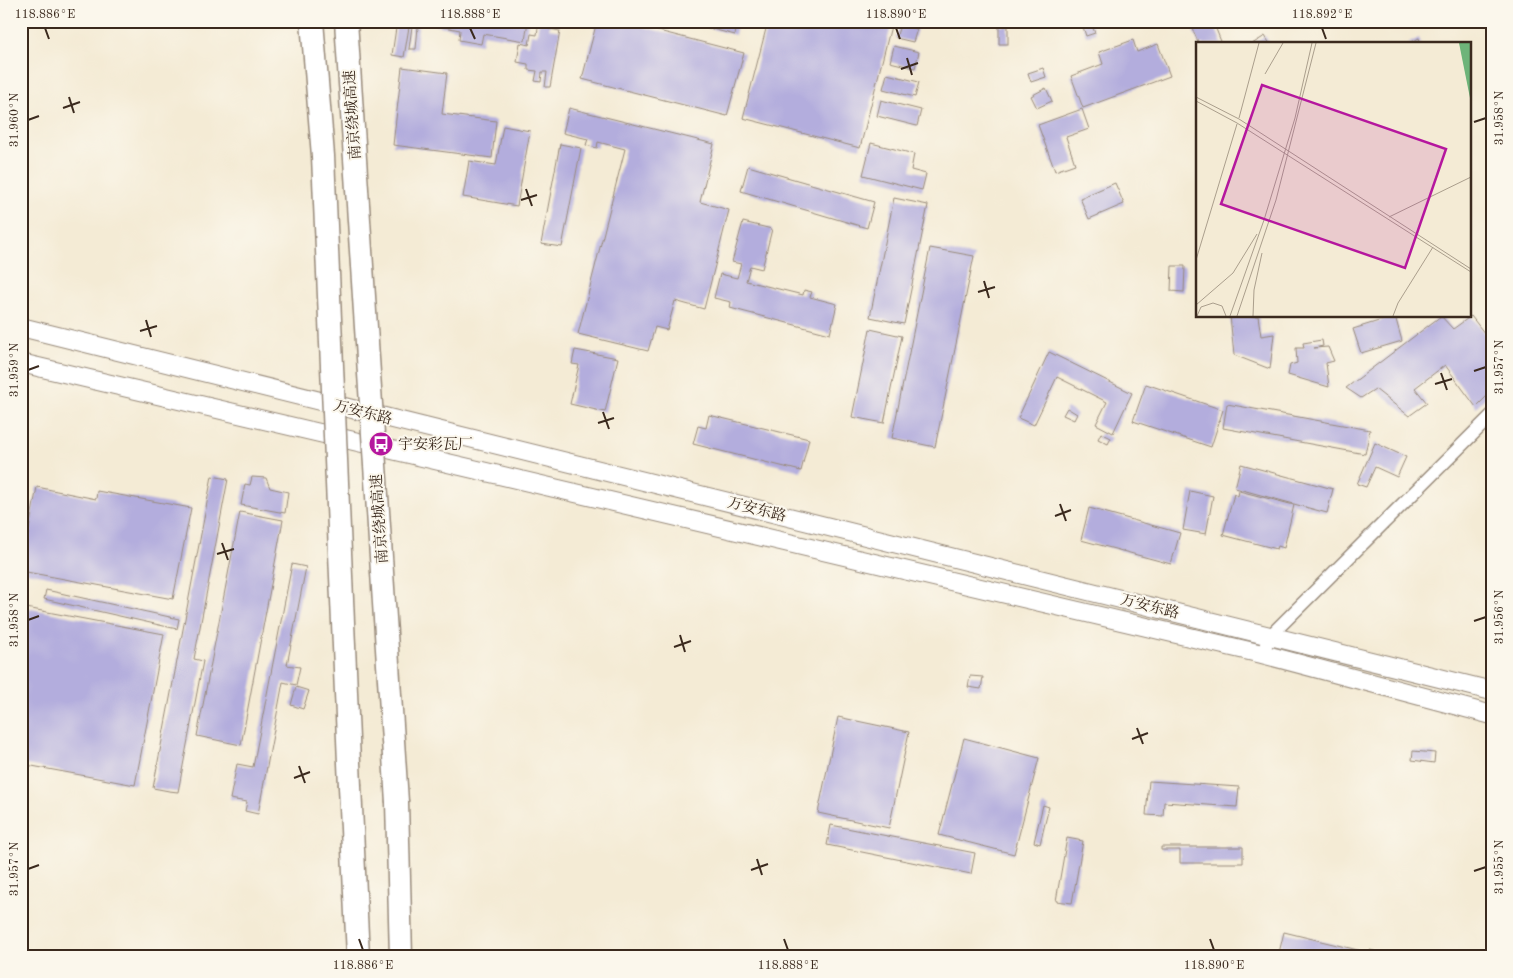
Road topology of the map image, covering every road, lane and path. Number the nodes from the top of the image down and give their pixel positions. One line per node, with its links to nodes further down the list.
1 (312, 21): 11 (highway, bridge)
2 (346, 21): 10 (highway, 南京绕城高速, bridge)
3 (21, 327): 6 (main road, 万安东路)
4 (21, 363): 7 (main road, 万安东路)
5 (1492, 415): 6 (street)
6 (1270, 636): 7 (street); 8 (main road, 万安东路)
7 (1262, 654): 9 (main road, 万安东路)
8 (1492, 691)
9 (1492, 715)
10 (399, 878): 12 (highway, 南京绕城高速); 13 (highway)
11 (358, 957)
12 (401, 957)
13 (405, 957)

